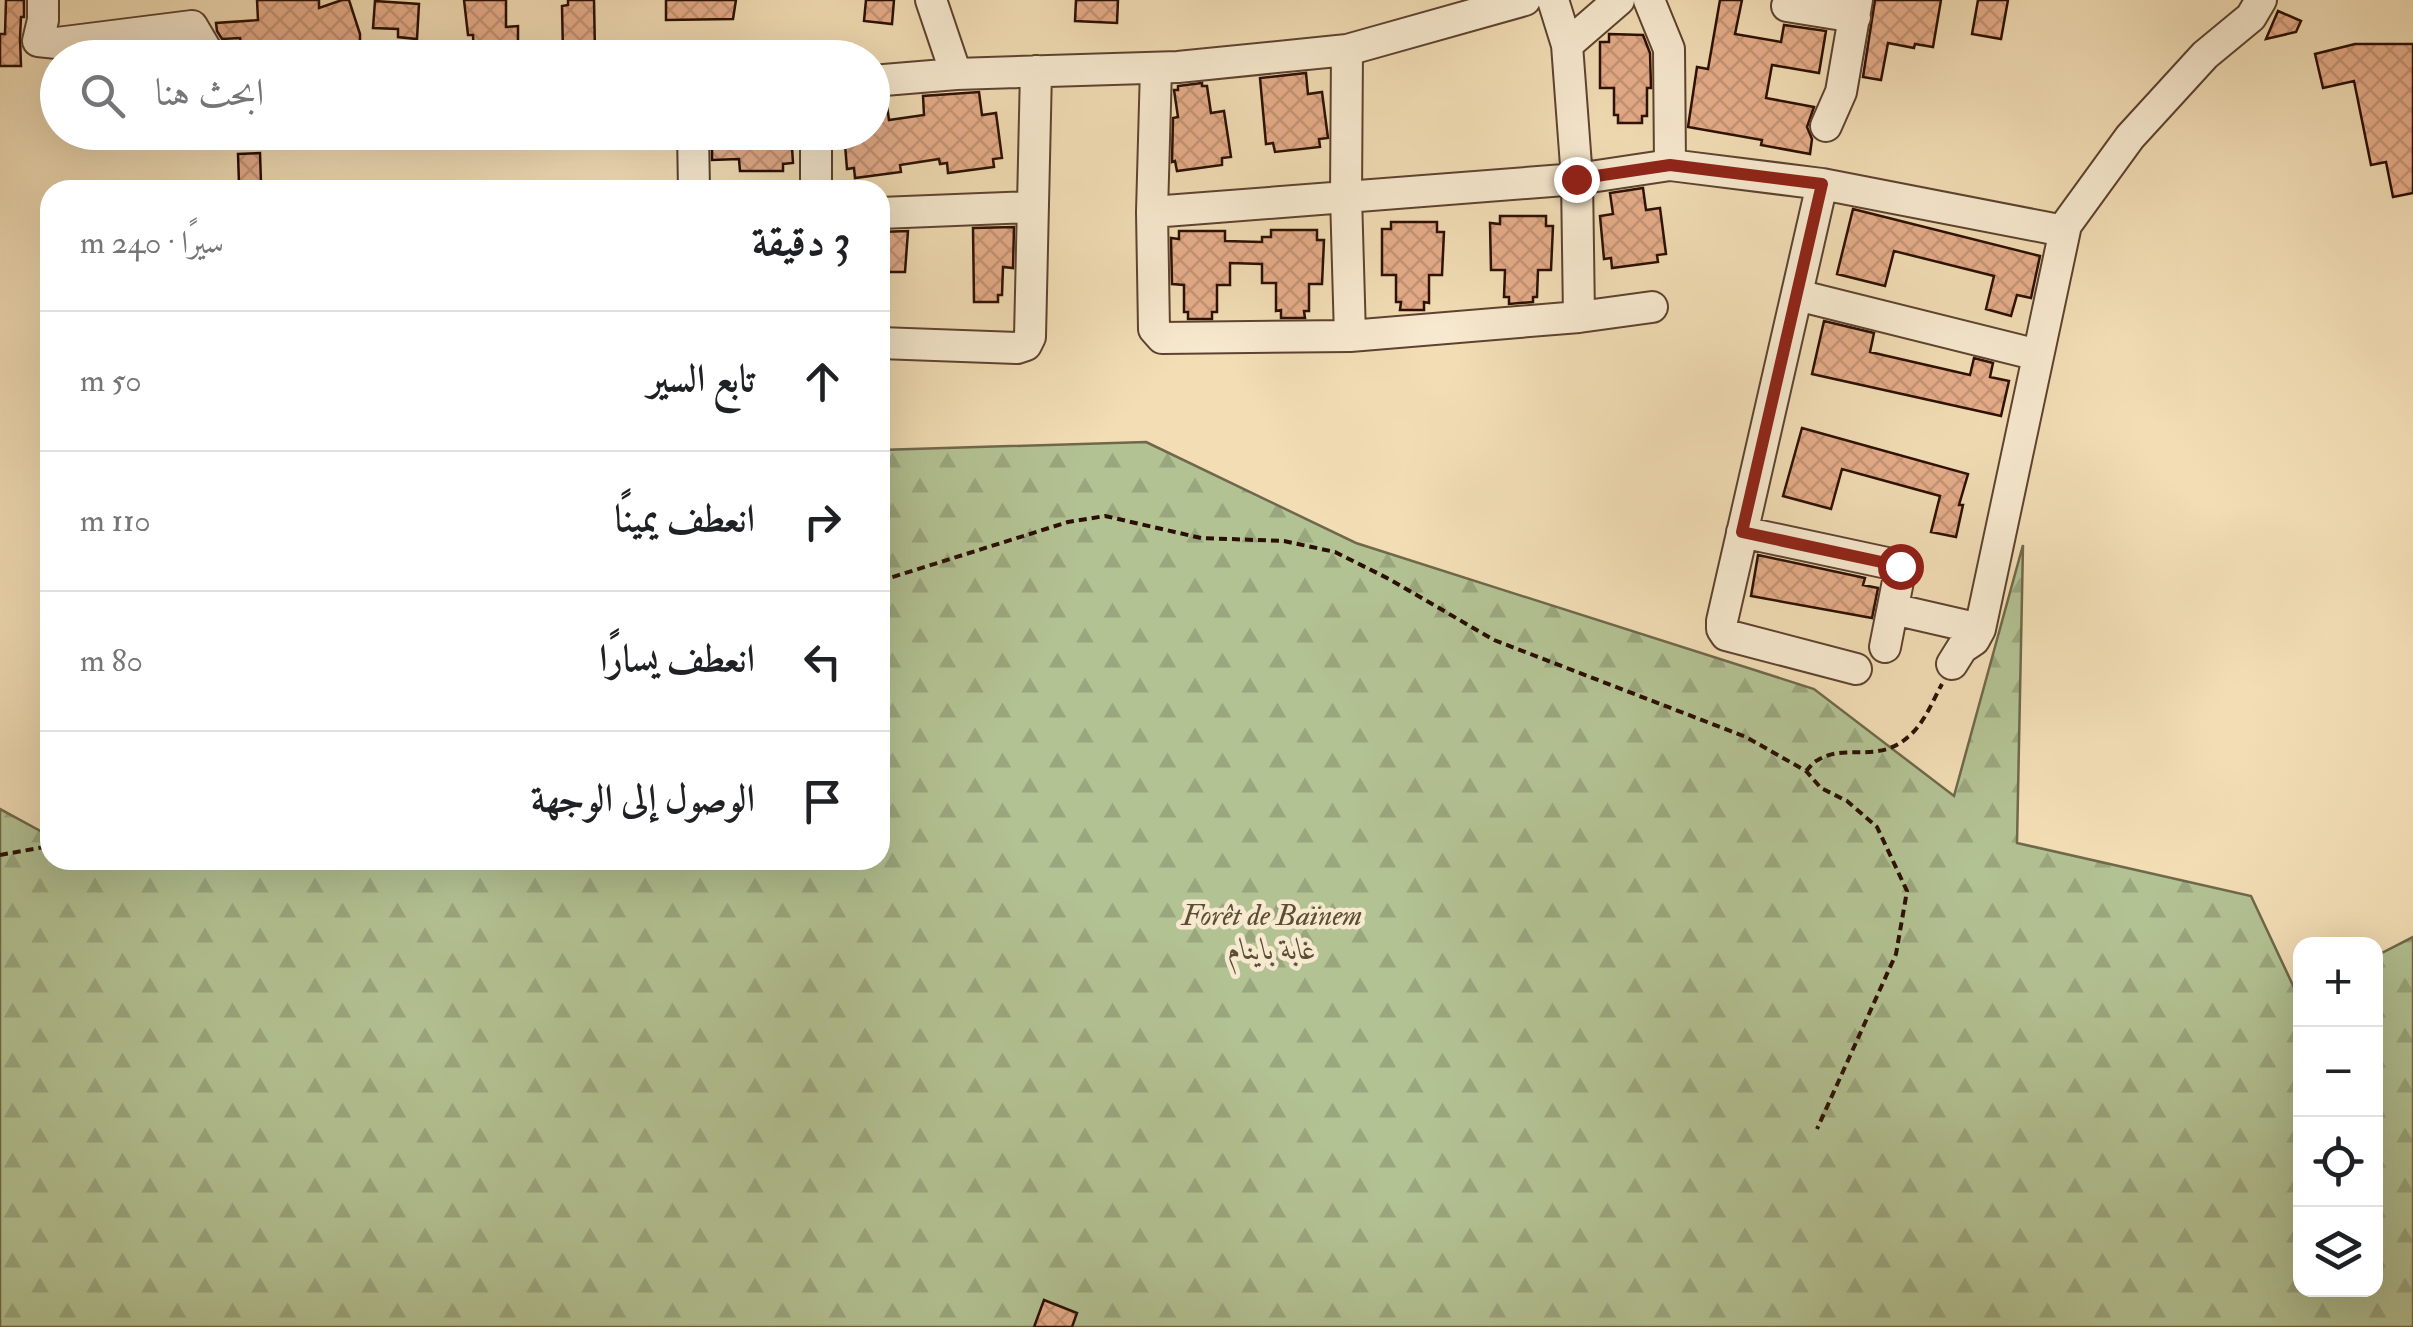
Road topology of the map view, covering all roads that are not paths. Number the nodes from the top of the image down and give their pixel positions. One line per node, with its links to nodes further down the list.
1 (43, 0): 12 (street)
2 (931, 0): 17 (street)
3 (1525, 0): 14 (street)
4 (1553, 0): 13 (street)
5 (1619, 0): 13 (street)
6 (1649, 0): 22 (street)
7 (2261, 0): 31 (street)
8 (1788, 6): 9 (street)
9 (1856, 8): 19 (street)
10 (81, 40): 11 (street)
11 (200, 40)
12 (40, 41)
13 (1566, 44): 23 (street)
14 (1347, 50): 15 (street); 27 (street)
15 (1156, 68): 16 (street); 29 (street)
16 (1036, 71): 17 (street); 28 (street)
17 (956, 74): 18 (street)
18 (890, 80)
19 (1826, 126)
20 (693, 150): 24 (street)
21 (816, 150): 25 (street)
22 (1670, 165): 23 (street); 26 (street)
23 (1576, 179): 27 (street); 34 (street)
24 (694, 180)
25 (816, 180)
26 (1822, 184): 31 (street); 32 (street)
27 (1346, 196): 29 (street); 35 (street)
28 (1033, 206): 30 (street); 36 (street)
29 (1152, 212): 35 (street)
30 (890, 213)
31 (2064, 231): 37 (street)
32 (1796, 295): 37 (street); 38 (street)
33 (1652, 306): 34 (street)
34 (1579, 316): 35 (street)
35 (1350, 336)
36 (890, 344)
37 (2038, 355): 40 (street)
38 (1742, 532): 39 (street); 43 (street)
39 (1892, 609): 40 (street); 41 (street)
40 (1980, 629): 42 (street)
41 (1885, 647)
42 (1952, 664)
43 (1856, 669)

